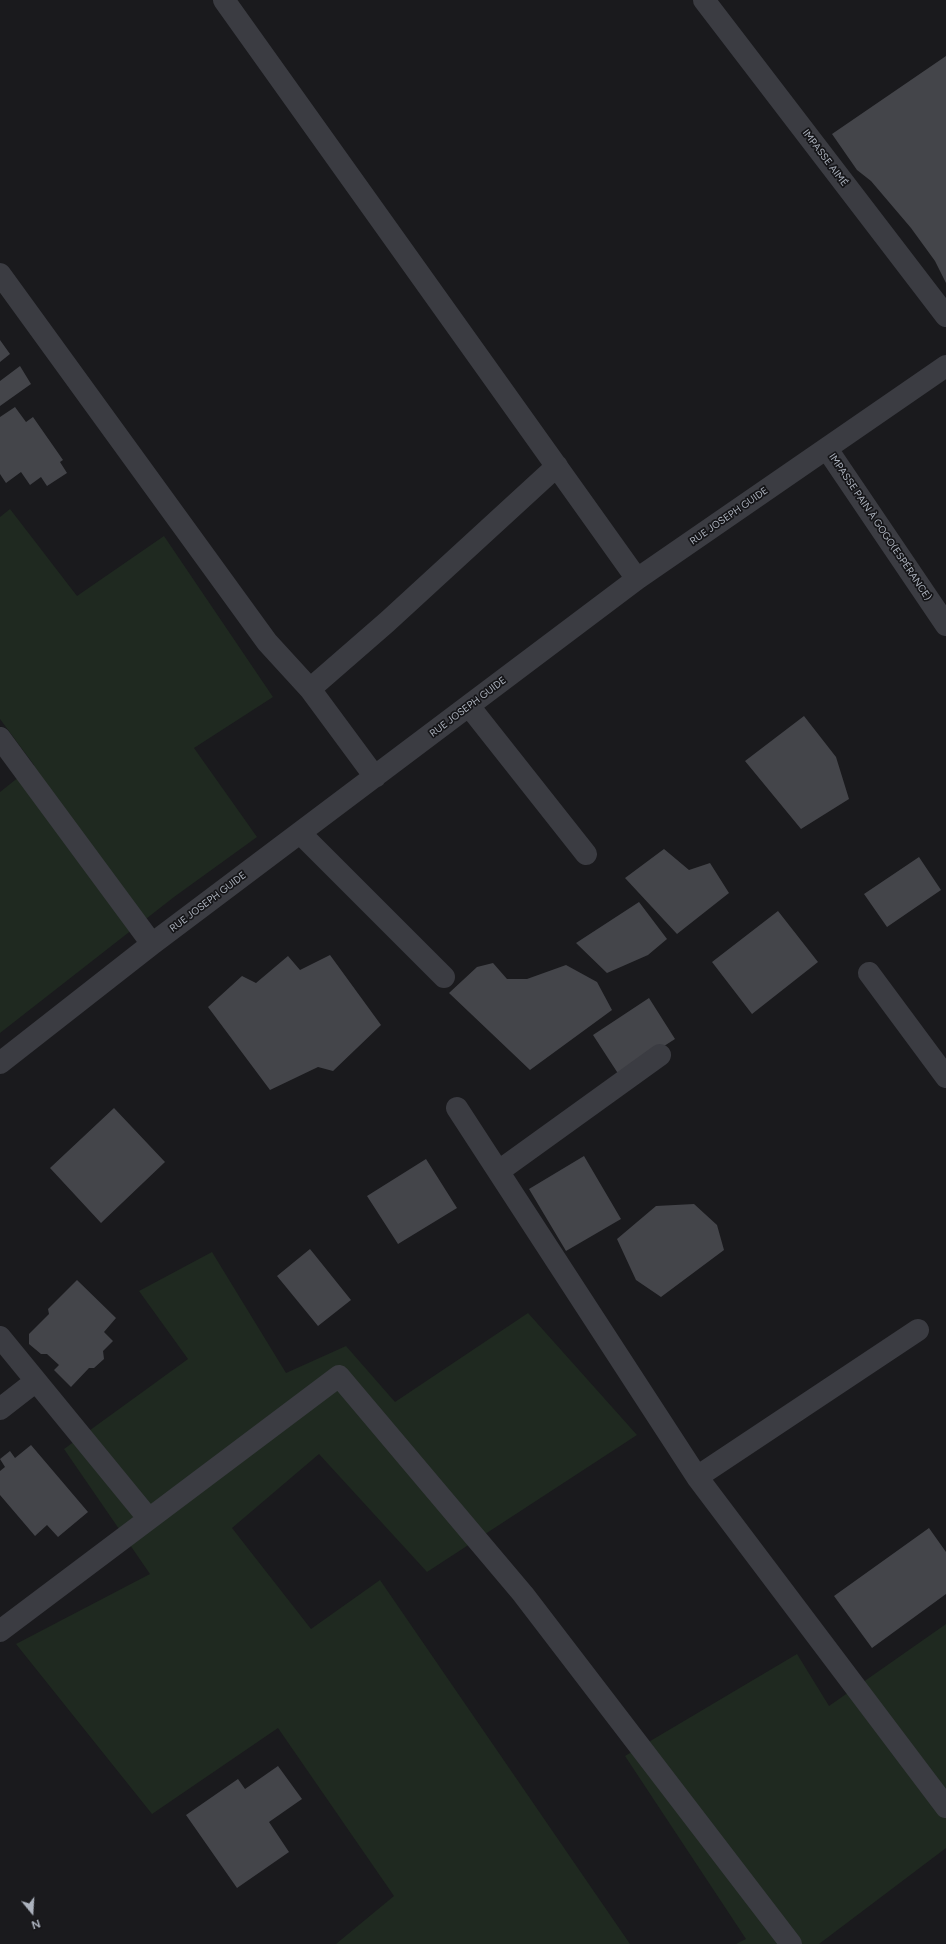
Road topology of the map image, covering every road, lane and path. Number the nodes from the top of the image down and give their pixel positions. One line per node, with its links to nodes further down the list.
1 (224, 0): 7 (street)
2 (704, 0): 4 (street, IMPASSE AIMÉ)
3 (0, 274): 10 (street)
4 (946, 316)
5 (946, 366): 6 (street, RUE JOSEPH GUIDE)
6 (827, 449): 8 (street, RUE JOSEPH GUIDE); 9 (street, IMPASSE PAIN À GOGO(ESPÉRANCE))
7 (557, 466): 8 (street); 10 (street)
8 (637, 579): 11 (street, RUE JOSEPH GUIDE)
9 (946, 625)
10 (310, 689): 13 (street)
11 (470, 706): 13 (street, RUE JOSEPH GUIDE); 15 (street)
12 (0, 738): 16 (street)
13 (375, 777): 14 (street, RUE JOSEPH GUIDE)
14 (300, 833): 16 (street, RUE JOSEPH GUIDE); 18 (street)
15 (586, 854)
16 (152, 944): 20 (street, RUE JOSEPH GUIDE)
17 (869, 974): 21 (street)
18 (444, 977)
19 (660, 1055): 23 (street)
20 (0, 1063)
21 (946, 1077)
22 (457, 1108): 23 (street)
23 (499, 1171): 28 (street)
24 (918, 1330): 28 (street)
25 (0, 1337): 26 (street)
26 (36, 1381): 27 (street); 29 (street)
27 (0, 1408)
28 (697, 1477): 31 (street)
29 (149, 1519): 30 (street); 32 (street)
30 (0, 1631)
31 (946, 1808)
32 (791, 1944)

